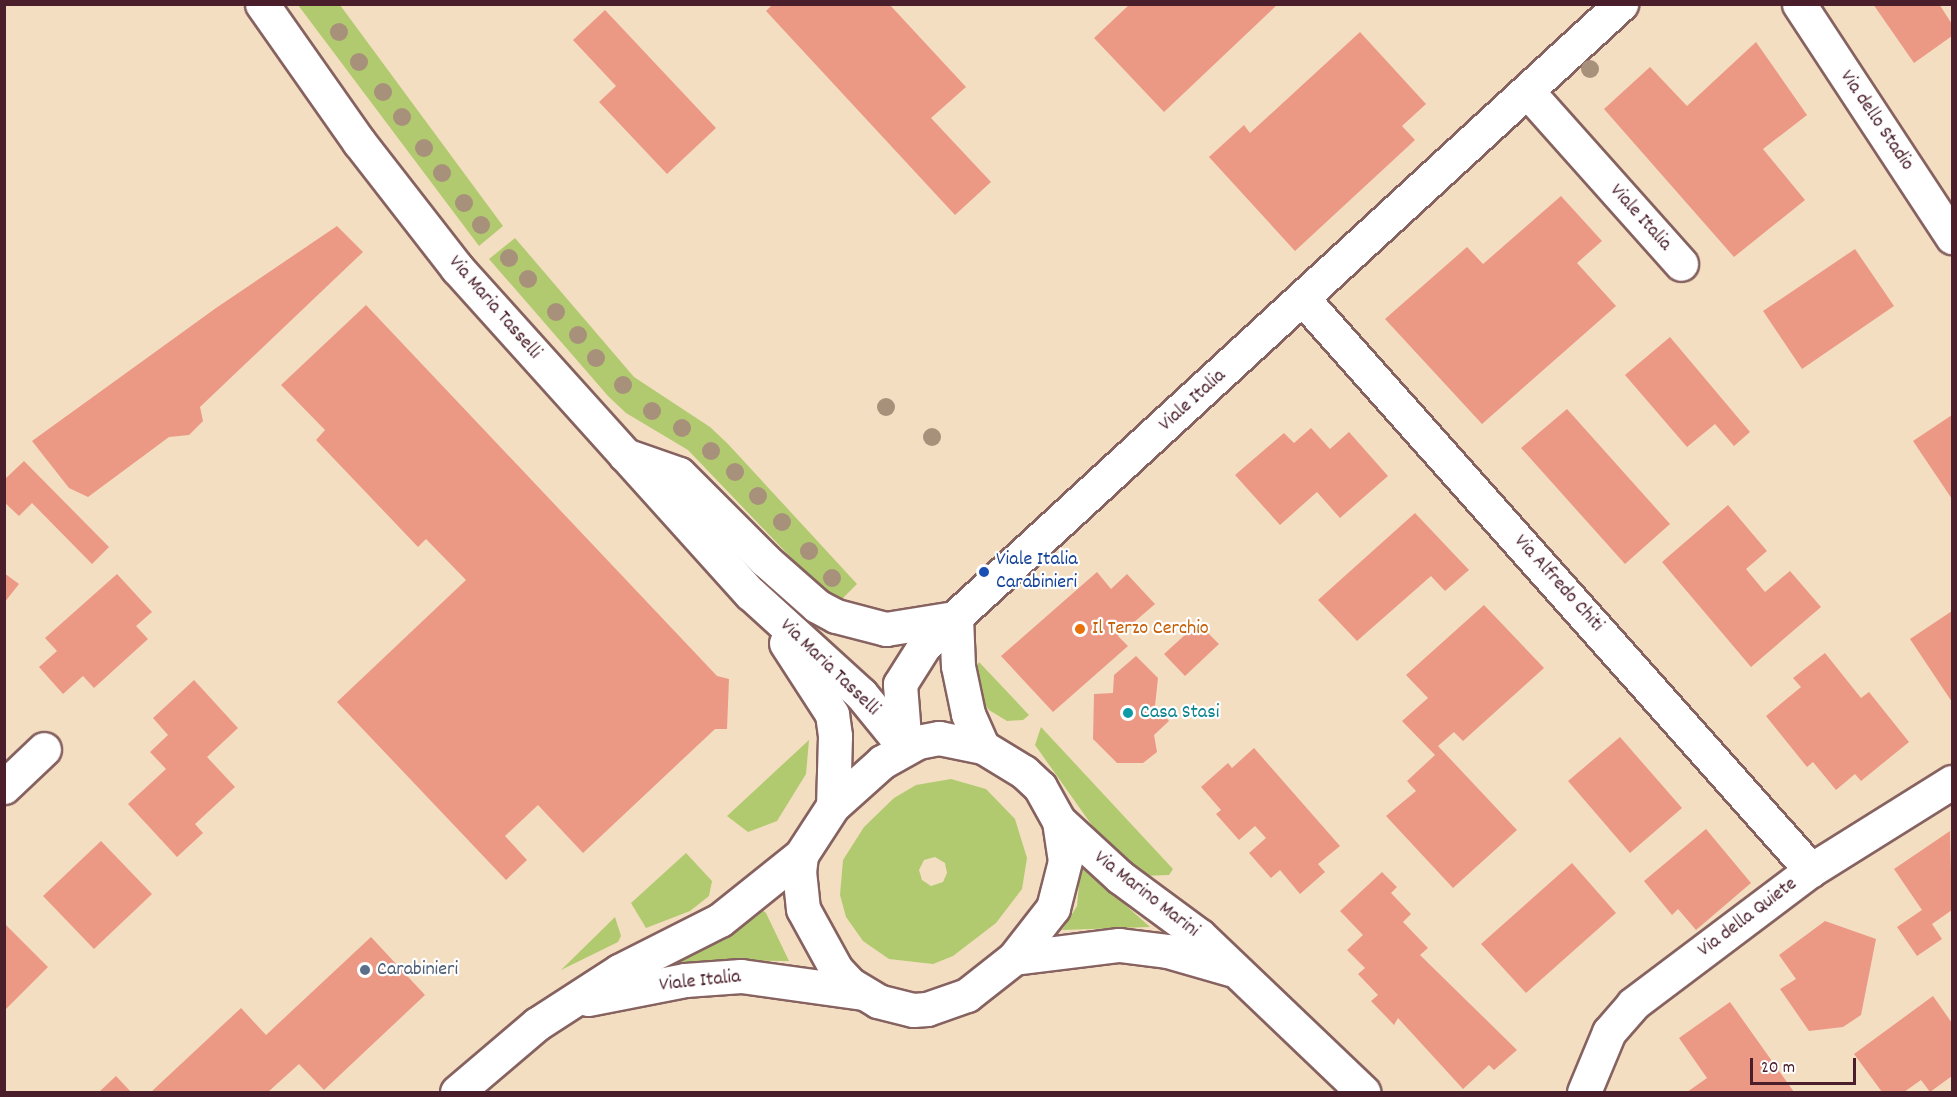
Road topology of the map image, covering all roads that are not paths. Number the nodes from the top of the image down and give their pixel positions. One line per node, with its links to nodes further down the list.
1 (262, 4): 8 (street, Via Maria Tasselli)
2 (1621, 4): 4 (street, Viale Italia)
3 (1798, 4): 5 (street, Via dello Stadio)
4 (1528, 92): 6 (street, Viale Italia); 7 (street, Viale Italia)
5 (1953, 237)
6 (1681, 264)
7 (1304, 300): 10 (street, Viale Italia); 19 (street, Via Alfredo Chiti)
8 (625, 455): 9 (street, Via Maria Tasselli); 10 (street)
9 (750, 592): 13 (street, Via Maria Tasselli); 16 (street, Via Maria Tasselli)
10 (956, 617): 11 (street); 13 (street, Viale Italia)
11 (982, 747): 13 (street); 17 (street)
12 (44, 748): 15 (street)
13 (905, 748): 16 (street)
14 (1953, 782): 19 (street, Via della Quiete)
15 (4, 787)
16 (833, 806): 18 (street)
17 (1059, 821): 20 (street); 21 (street, Via Marino Marini)
18 (801, 855): 22 (street); 23 (street, Viale Italia)
19 (1811, 870): 26 (street, Via della Quiete)
20 (1014, 958): 21 (street, Via Marino Marini); 22 (street)
21 (1232, 970): 25 (street, Via Marino Marini)
22 (863, 993): 23 (street, Viale Italia)
23 (574, 1002): 24 (street, Viale Italia)
24 (457, 1092)
25 (1364, 1092)
26 (1584, 1092)

